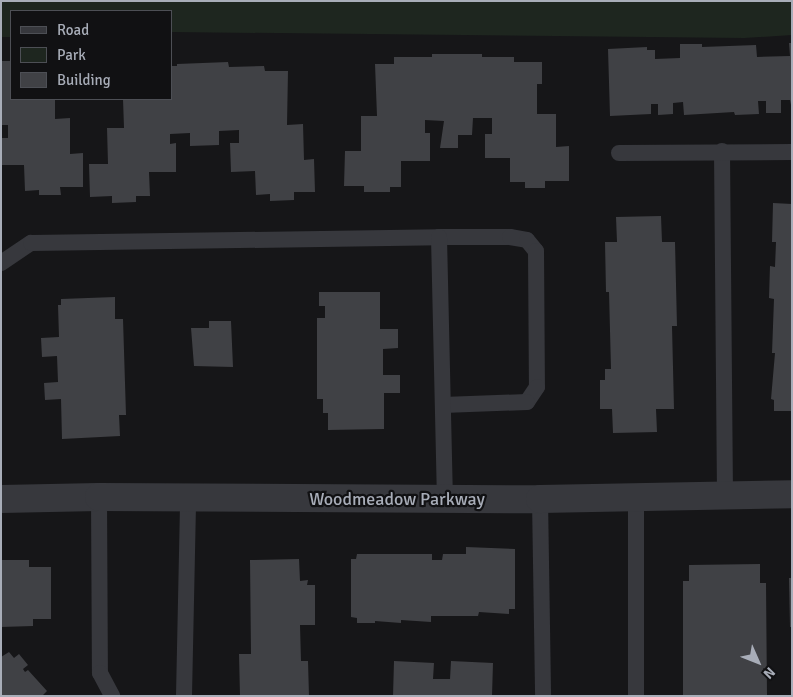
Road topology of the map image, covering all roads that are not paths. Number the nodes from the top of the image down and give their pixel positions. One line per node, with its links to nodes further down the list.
1 (722, 151): 2 (lane); 3 (lane); 8 (lane)
2 (792, 152)
3 (619, 153)
4 (439, 237): 5 (lane); 6 (lane); 6 (lane)
5 (1, 263)
6 (442, 404): 13 (lane)
7 (792, 494): 8 (street, Woodmeadow Parkway)
8 (725, 495): 10 (street, Woodmeadow Parkway)
9 (100, 497): 11 (street, Woodmeadow Parkway); 12 (street, Woodmeadow Parkway); 15 (lane)
10 (636, 497): 14 (street, Woodmeadow Parkway); 18 (lane)
11 (188, 498): 13 (street, Woodmeadow Parkway); 16 (lane)
12 (1, 499)
13 (445, 499): 14 (street, Woodmeadow Parkway)
14 (540, 499): 17 (lane)
15 (112, 696)
16 (184, 696)
17 (543, 696)
18 (636, 696)

